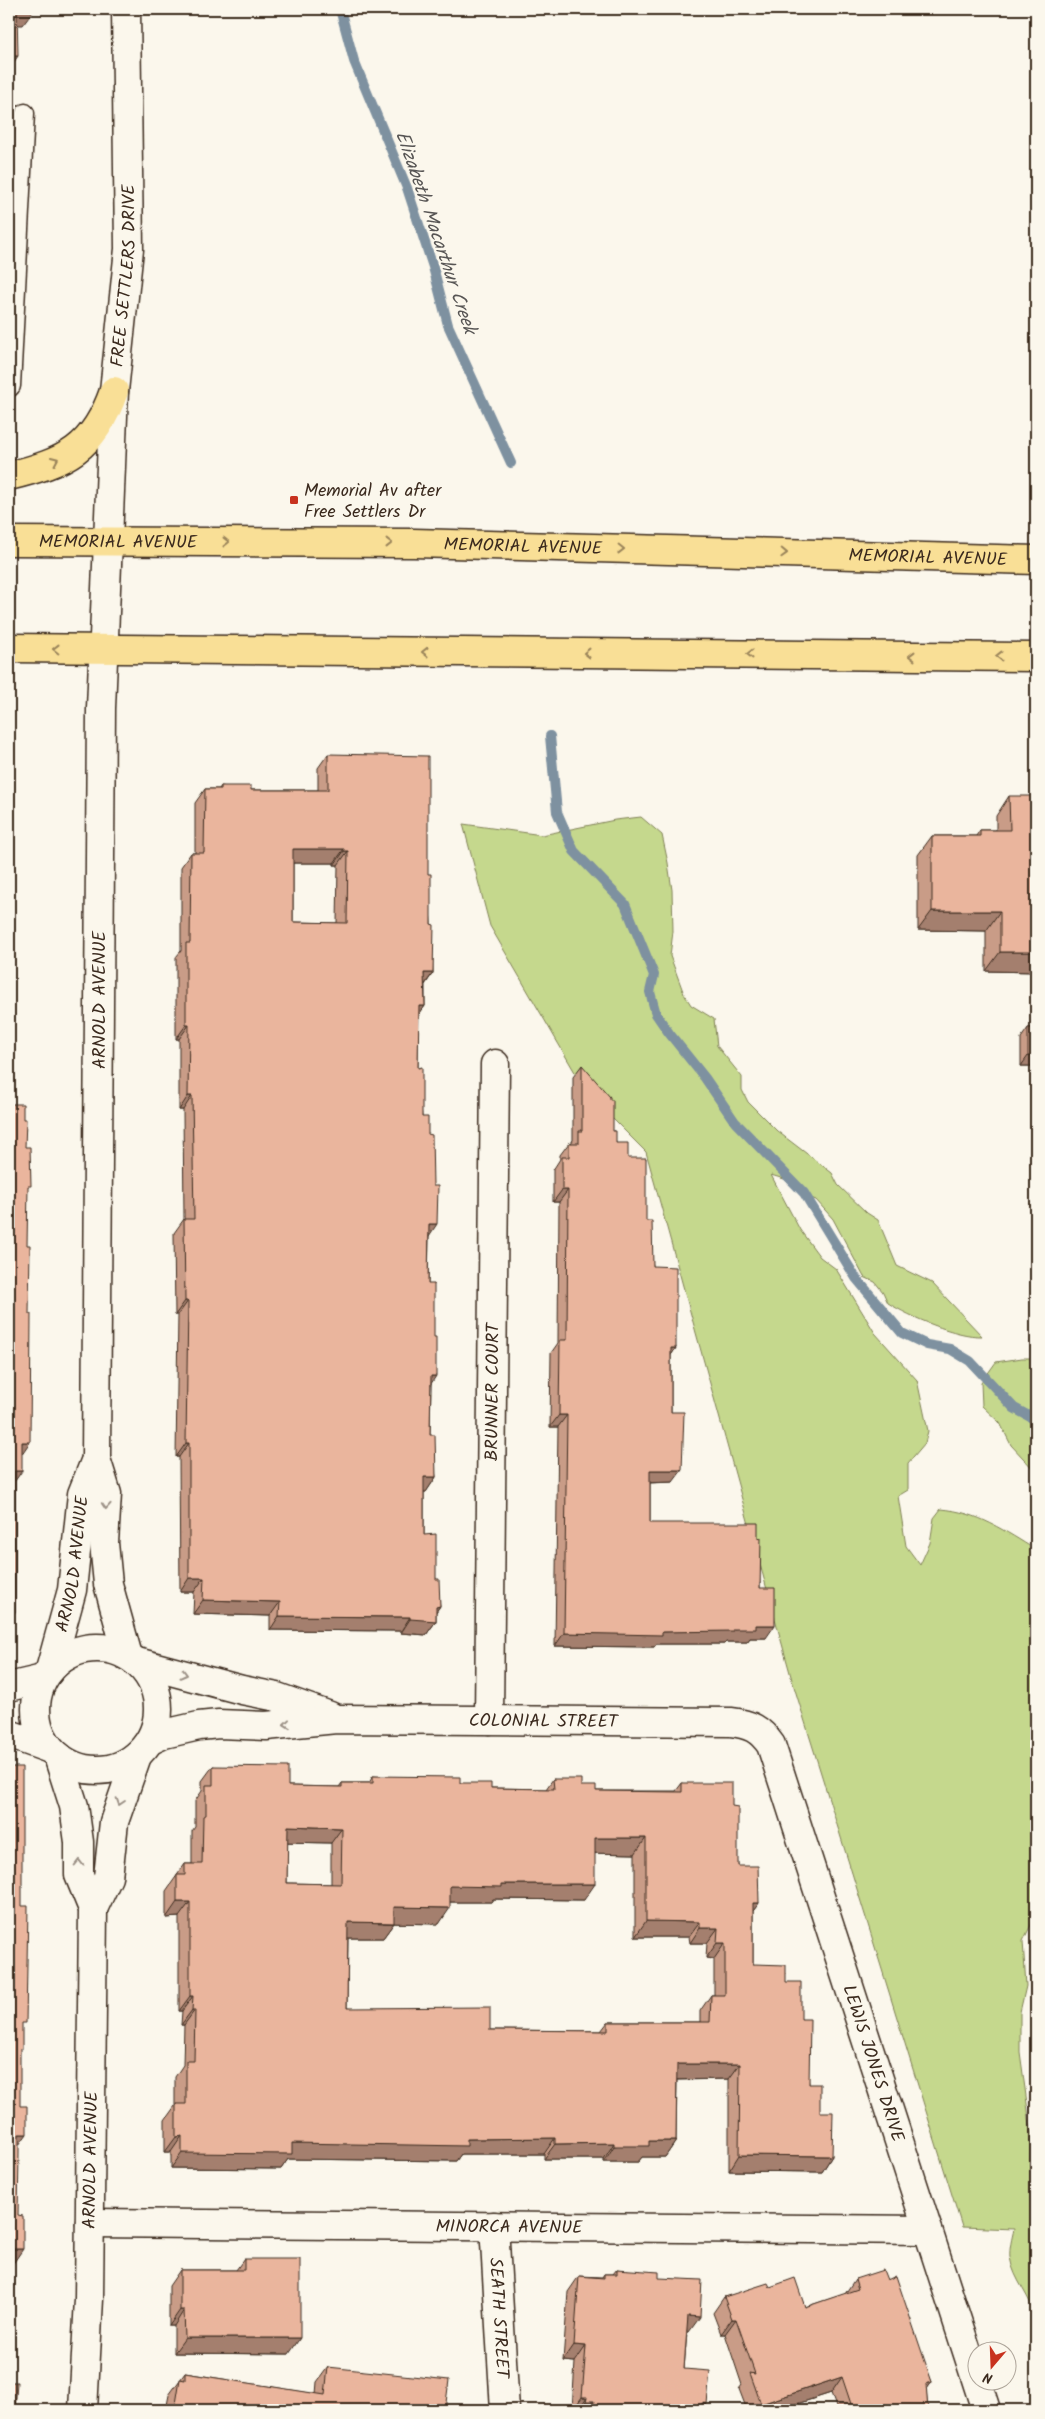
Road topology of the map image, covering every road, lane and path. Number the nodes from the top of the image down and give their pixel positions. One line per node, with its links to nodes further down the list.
1 (126, 9): 4 (street, FREE SETTLERS DRIVE)
2 (25, 113): 3 (lane)
3 (9, 388)
4 (114, 391): 5 (main road, one-way to 4); 7 (street, FREE SETTLERS DRIVE)
5 (9, 476)
6 (9, 540): 7 (main road, MEMORIAL AVENUE)
7 (108, 541): 8 (main road, MEMORIAL AVENUE, one-way to 8); 10 (street, ARNOLD AVENUE)
8 (1036, 560)
9 (9, 648): 10 (main road, one-way to 9)
10 (103, 649): 11 (main road, one-way to 10); 13 (street, ARNOLD AVENUE)
11 (1036, 657)
12 (495, 1064): 18 (street, BRUNNER COURT)
13 (96, 1459): 14 (street, ARNOLD AVENUE, one-way to 14); 15 (street, ARNOLD AVENUE)
14 (132, 1659): 15 (street); 17 (street, COLONIAL STREET, one-way to 17); 21 (street)
15 (47, 1674): 16 (street); 22 (street)
16 (9, 1687)
17 (336, 1718): 18 (street, COLONIAL STREET); 21 (street, COLONIAL STREET, one-way to 21)
18 (489, 1720): 19 (street, COLONIAL STREET)
19 (750, 1725): 26 (street, LEWIS JONES DRIVE)
20 (9, 1734): 22 (street)
21 (144, 1748): 22 (street); 23 (street, ARNOLD AVENUE, one-way to 23)
22 (54, 1753): 23 (street, ARNOLD AVENUE, one-way to 22)
23 (93, 1909): 24 (street, ARNOLD AVENUE)
24 (90, 2223): 25 (street, MINORCA AVENUE); 27 (street, ARNOLD AVENUE)
25 (494, 2226): 26 (street, MINORCA AVENUE); 28 (street, SEATH STREET)
26 (928, 2230): 29 (street, LEWIS JONES DRIVE)
27 (83, 2410)
28 (505, 2410)
29 (986, 2410)

